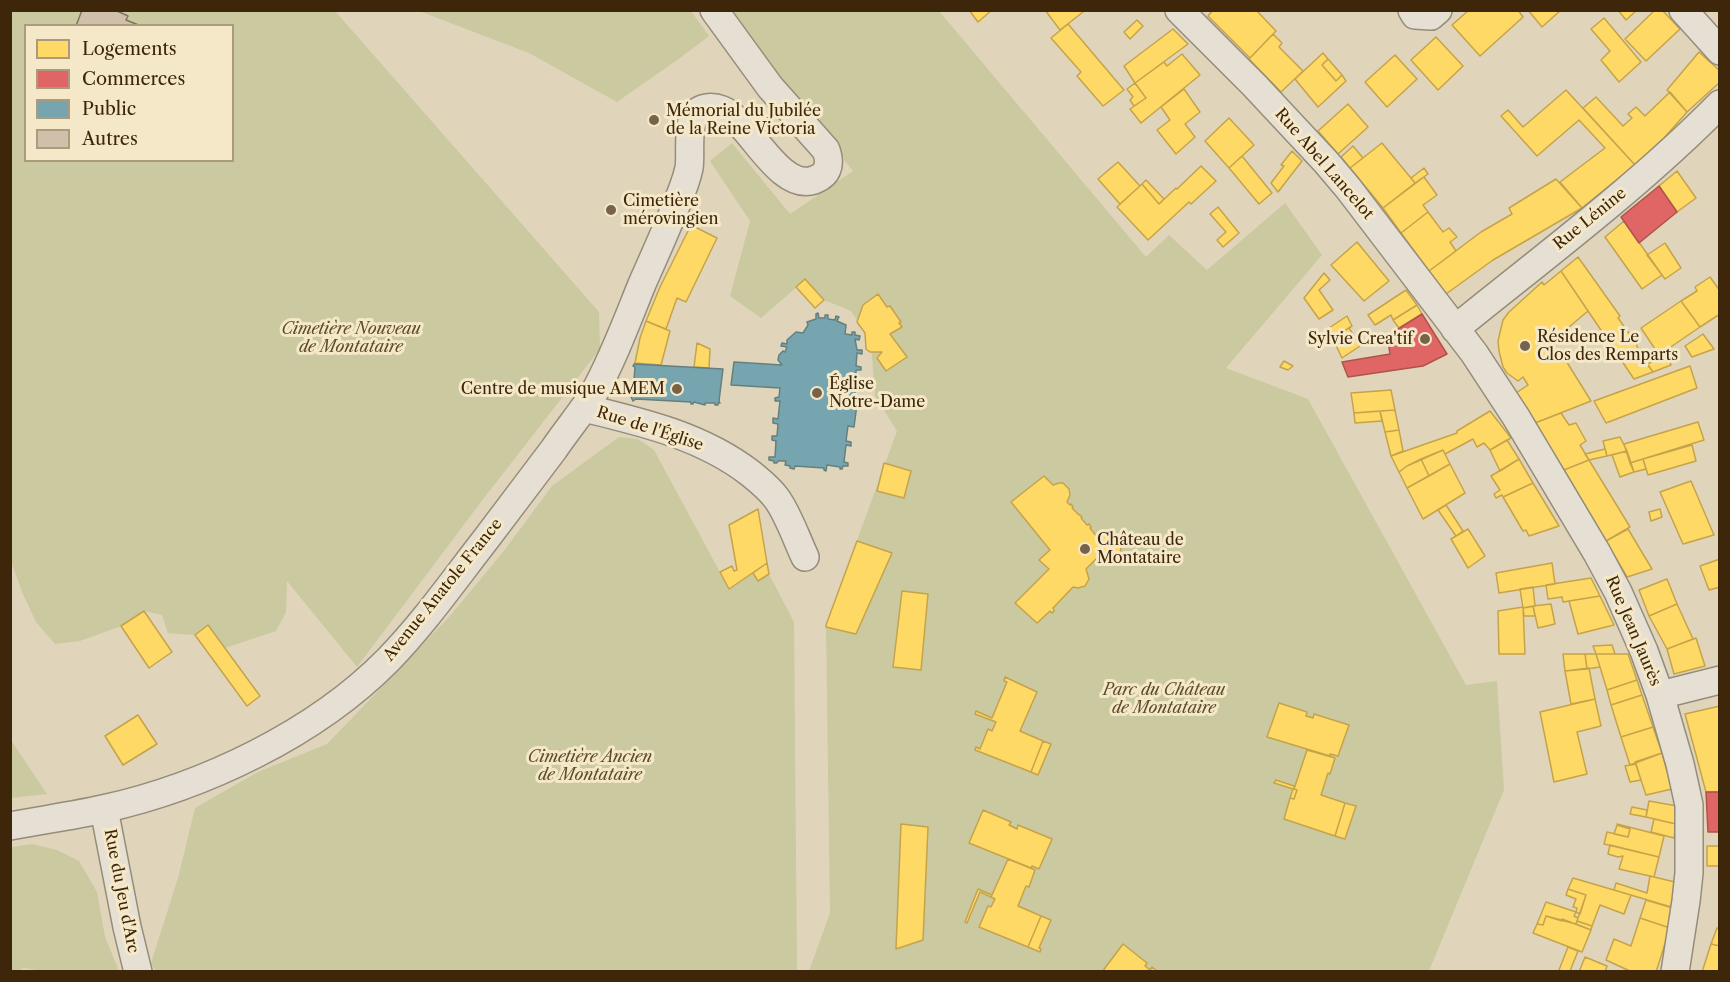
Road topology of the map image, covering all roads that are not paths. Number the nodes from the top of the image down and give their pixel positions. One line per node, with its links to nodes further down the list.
1 (714, 10): 9 (street, Avenue Anatole France)
2 (1179, 10): 8 (street, Rue Abel Lancelot)
3 (1412, 10): 4 (street)
4 (1438, 10)
5 (1683, 10): 6 (street)
6 (1719, 51)
7 (1719, 104): 8 (street, Rue Lénine)
8 (1455, 328): 12 (street, Rue Jean Jaurès)
9 (584, 408): 10 (street, Rue de l'Église); 13 (street, Avenue Anatole France)
10 (805, 557)
11 (1719, 680): 12 (street)
12 (1660, 695): 16 (street, Rue Jean Jaurès)
13 (104, 809): 14 (street, Avenue Anatole France); 15 (street, Rue du Jeu d'Arc)
14 (10, 826)
15 (138, 972)
16 (1675, 972)

